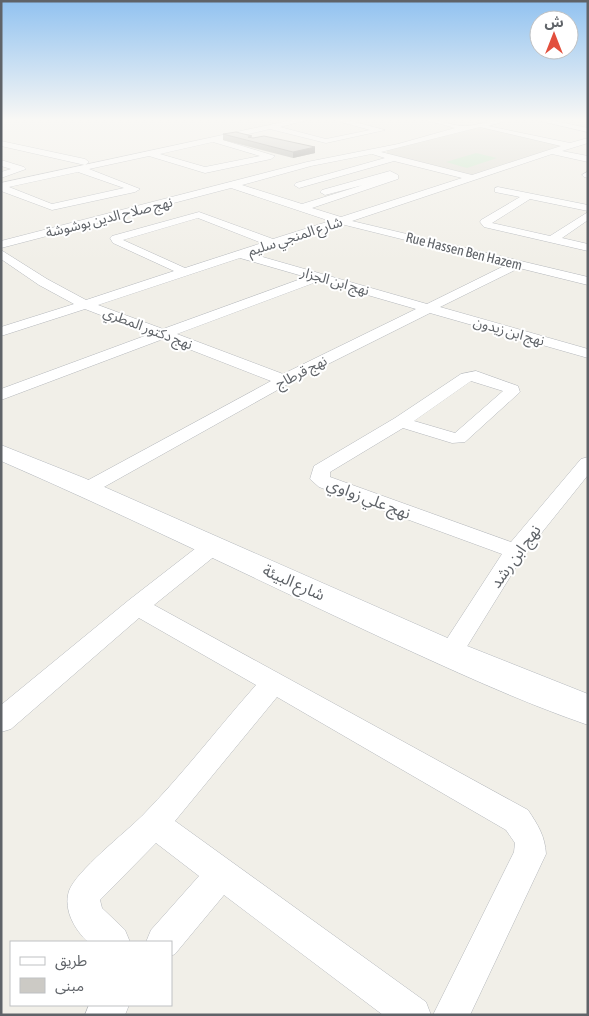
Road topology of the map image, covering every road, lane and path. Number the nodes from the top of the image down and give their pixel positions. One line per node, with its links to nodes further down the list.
1 (12, 166): 13 (street)
2 (74, 166): 16 (street)
3 (77, 166): 19 (street)
4 (85, 166): 19 (street)
5 (193, 166): 6 (street)
6 (222, 166)
7 (302, 166): 14 (street, نهج صلاح الدين بوشوشة)
8 (358, 166): 17 (street)
9 (415, 166): 12 (street)
10 (426, 166): 15 (street)
11 (508, 166): 15 (street, شارع المنجي سليم)
12 (390, 174): 20 (street); 22 (street)
13 (1, 175)
14 (268, 176): 17 (street); 18 (street, نهج صلاح الدين بوشوشة)
15 (472, 178): 27 (street, شارع المنجي سليم)
16 (1, 180)
17 (291, 182): 22 (street)
18 (232, 185): 26 (street, نهج صلاح الدين بوشوشة); 28 (street, Rue Hassen Ben Hazem)
19 (1, 187)
20 (357, 189): 24 (street); 27 (street)
21 (498, 190): 25 (street)
22 (325, 192): 24 (street)
23 (159, 195): 26 (street)
24 (336, 195): 28 (street)
25 (529, 196): 29 (street); 33 (street)
26 (172, 200): 31 (street); 34 (street, نهج صلاح الدين بوشوشة)
27 (401, 202): 32 (street, شارع المنجي سليم)
28 (301, 208): 32 (street, Rue Hassen Ben Hazem)
29 (588, 208)
30 (588, 214): 33 (street)
31 (199, 215): 35 (street); 42 (street)
32 (341, 221): 35 (street, شارع المنجي سليم); 40 (street, Rue Hassen Ben Hazem)
33 (552, 240): 38 (street)
34 (1, 244)
35 (272, 244): 37 (street, شارع المنجي سليم)
36 (1, 253): 39 (street, نهج دكتور المطري)
37 (240, 254): 42 (street, شارع المنجي سليم); 44 (street, نهج ابن الجزار)
38 (582, 255): 43 (street)
39 (18, 264): 41 (street); 46 (street, نهج دكتور المطري)
40 (517, 264): 43 (street, Rue Hassen Ben Hazem); 47 (street, نهج قرطاج)
41 (1, 269)
42 (185, 272): 46 (street, شارع المنجي سليم)
43 (558, 274): 45 (street, Rue Hassen Ben Hazem)
44 (316, 277): 47 (street, نهج ابن الجزار); 49 (street)
45 (588, 281)
46 (86, 305): 48 (street, شارع المنجي سليم); 49 (street, نهج دكتور المطري)
47 (430, 309): 50 (street, نهج ابن زيدون); 51 (street, نهج قرطاج)
48 (1, 332)
49 (163, 334): 51 (street, نهج دكتور المطري); 52 (street)
50 (588, 354)
51 (284, 380): 56 (street, نهج قرطاج)
52 (1, 395)
53 (401, 422): 53 (street, نهج علي زواوي); 58 (street, نهج علي زواوي)
54 (1, 452): 56 (main road, شارع البيئة)
55 (584, 473): 58 (street, نهج ابن رشد)
56 (88, 488): 57 (main road, شارع البيئة)
57 (213, 546): 59 (street); 60 (main road, شارع البيئة)
58 (516, 551): 60 (street, نهج ابن رشد)
59 (137, 606): 61 (street); 63 (street)
60 (449, 654): 62 (main road, شارع البيئة)
61 (273, 683): 64 (street); 69 (street)
62 (588, 710)
63 (1, 721)
64 (154, 824): 65 (street); 66 (street)
65 (221, 874): 67 (street); 68 (street)
66 (112, 941)
67 (164, 941)
68 (413, 1015)
69 (451, 1015)

